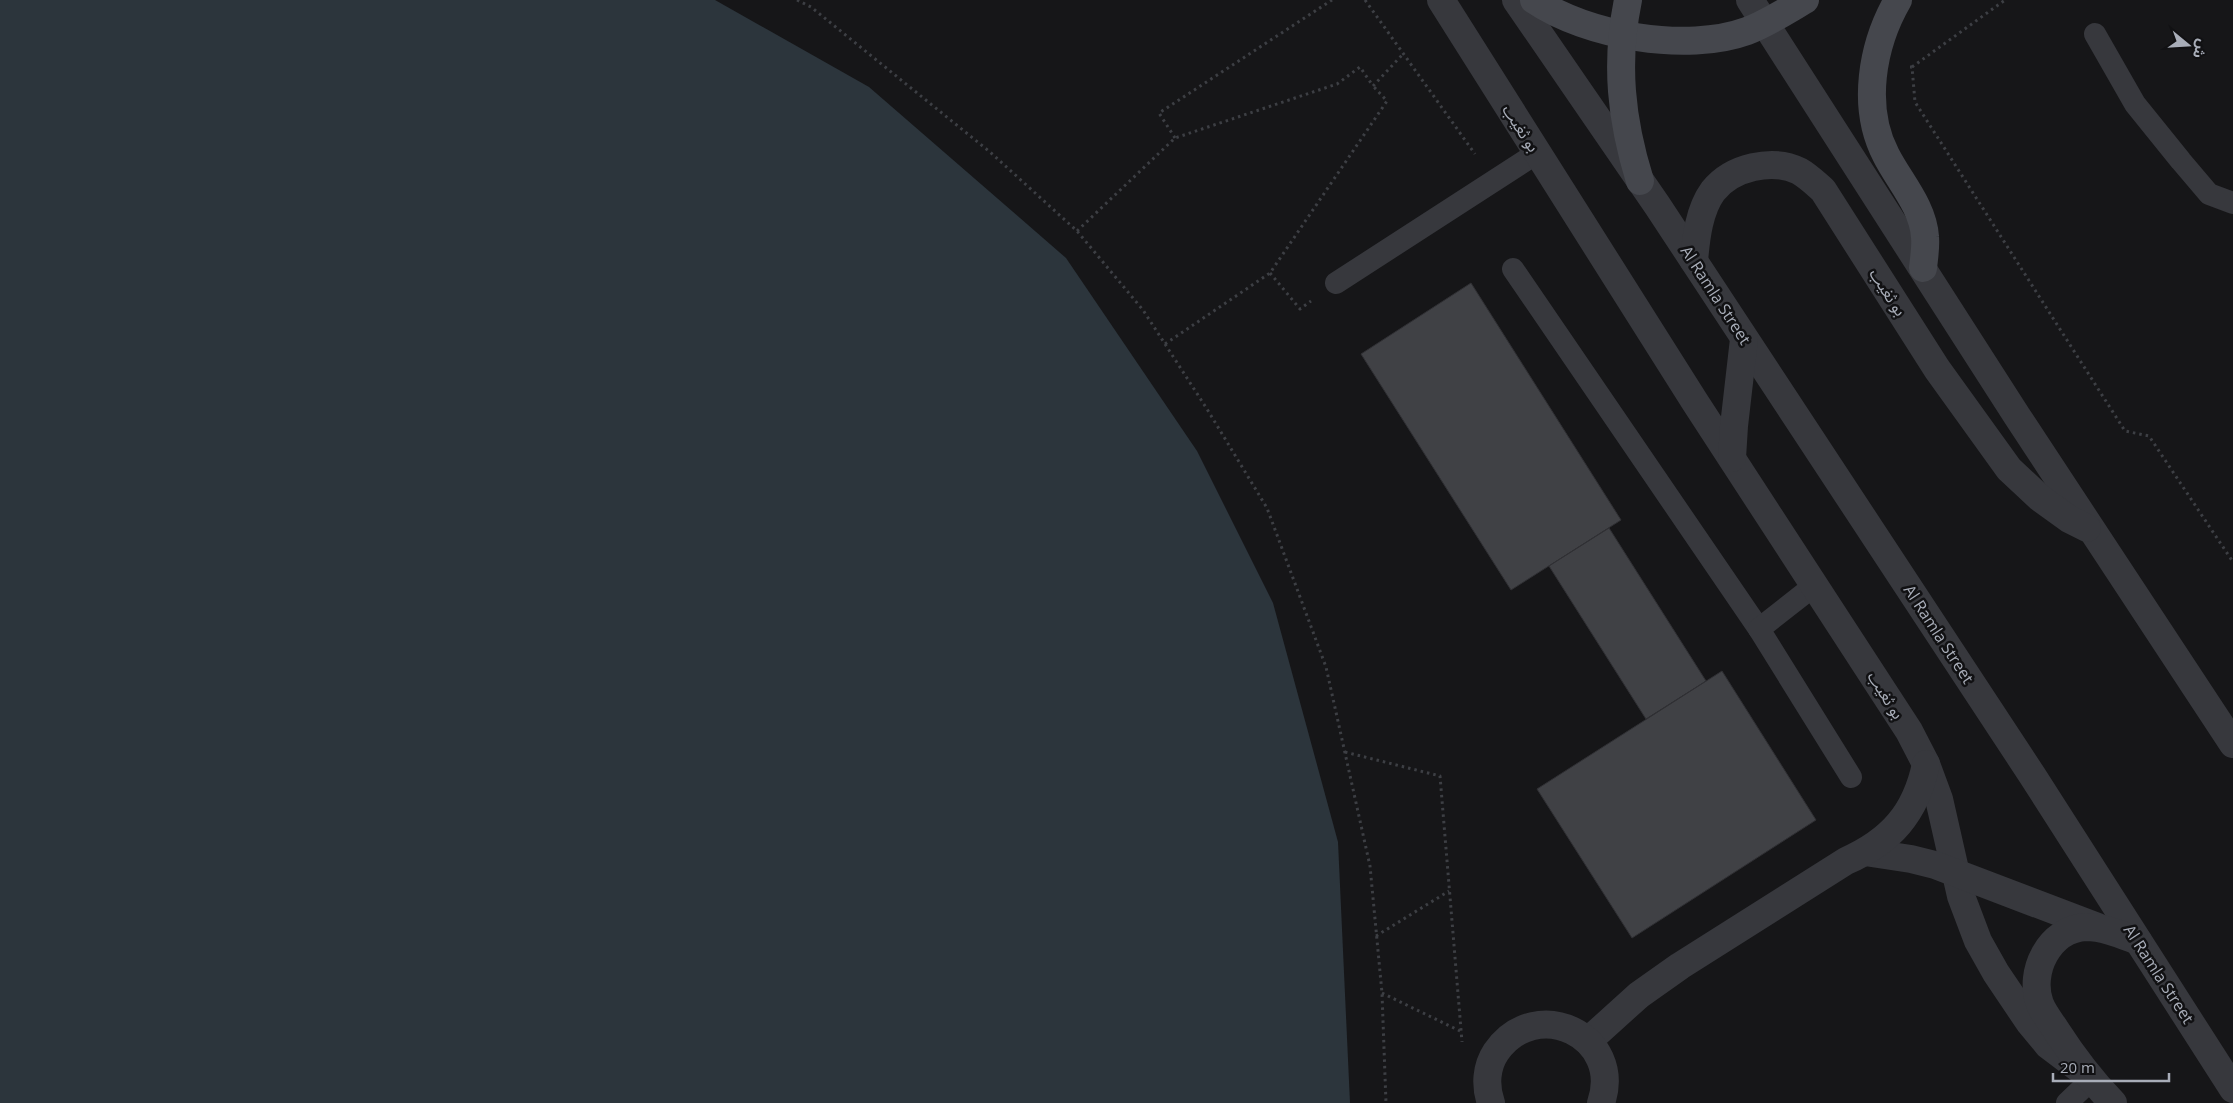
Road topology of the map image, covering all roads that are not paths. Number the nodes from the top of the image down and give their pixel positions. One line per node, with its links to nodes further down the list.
1 (1441, 0): 11 (street, بو ثغيب)
2 (1516, 0): 12 (street, Al Ramla Street)
3 (1534, 0): 9 (main road)
4 (1628, 0): 9 (main road, Al Ramla Street)
5 (1750, 0): 8 (street)
6 (1805, 0): 8 (main road)
7 (1898, 0): 15 (main road)
8 (1765, 23): 9 (main road); 15 (street)
9 (1622, 34): 12 (main road, Al Ramla Street)
10 (2095, 34): 13 (lane)
11 (1537, 153): 17 (lane); 19 (street, بو ثغيب)
12 (1640, 181): 14 (street, Al Ramla Street)
13 (2233, 203)
14 (1694, 261): 18 (street, Al Ramla Street); 20 (street, بو ثغيب)
15 (1923, 268): 20 (street)
16 (1513, 269): 22 (lane)
17 (1336, 283)
18 (1744, 338): 19 (street); 29 (street, Al Ramla Street)
19 (1732, 458): 21 (street, بو ثغيب)
20 (2093, 531): 23 (street)
21 (1815, 585): 22 (lane); 24 (street, بو ثغيب)
22 (1759, 629): 25 (lane)
23 (2233, 744)
24 (1926, 764): 26 (street); 27 (street, بو ثغيب)
25 (1851, 776)
26 (1865, 852): 27 (street, بو ثغيب); 30 (street)
27 (1956, 873): 28 (street, بو ثغيب); 31 (street, بو ثغيب)
28 (2099, 928): 29 (street, بو ثغيب); 31 (street, بو ثغيب)
29 (2138, 941): 32 (street, Al Ramla Street)
30 (1588, 1041): 33 (street); 34 (street)
31 (2088, 1077): 35 (lane); 36 (street, بو ثغيب)
32 (2233, 1089)
33 (1491, 1103)
34 (1601, 1103)
35 (2068, 1103)
36 (2113, 1103)

